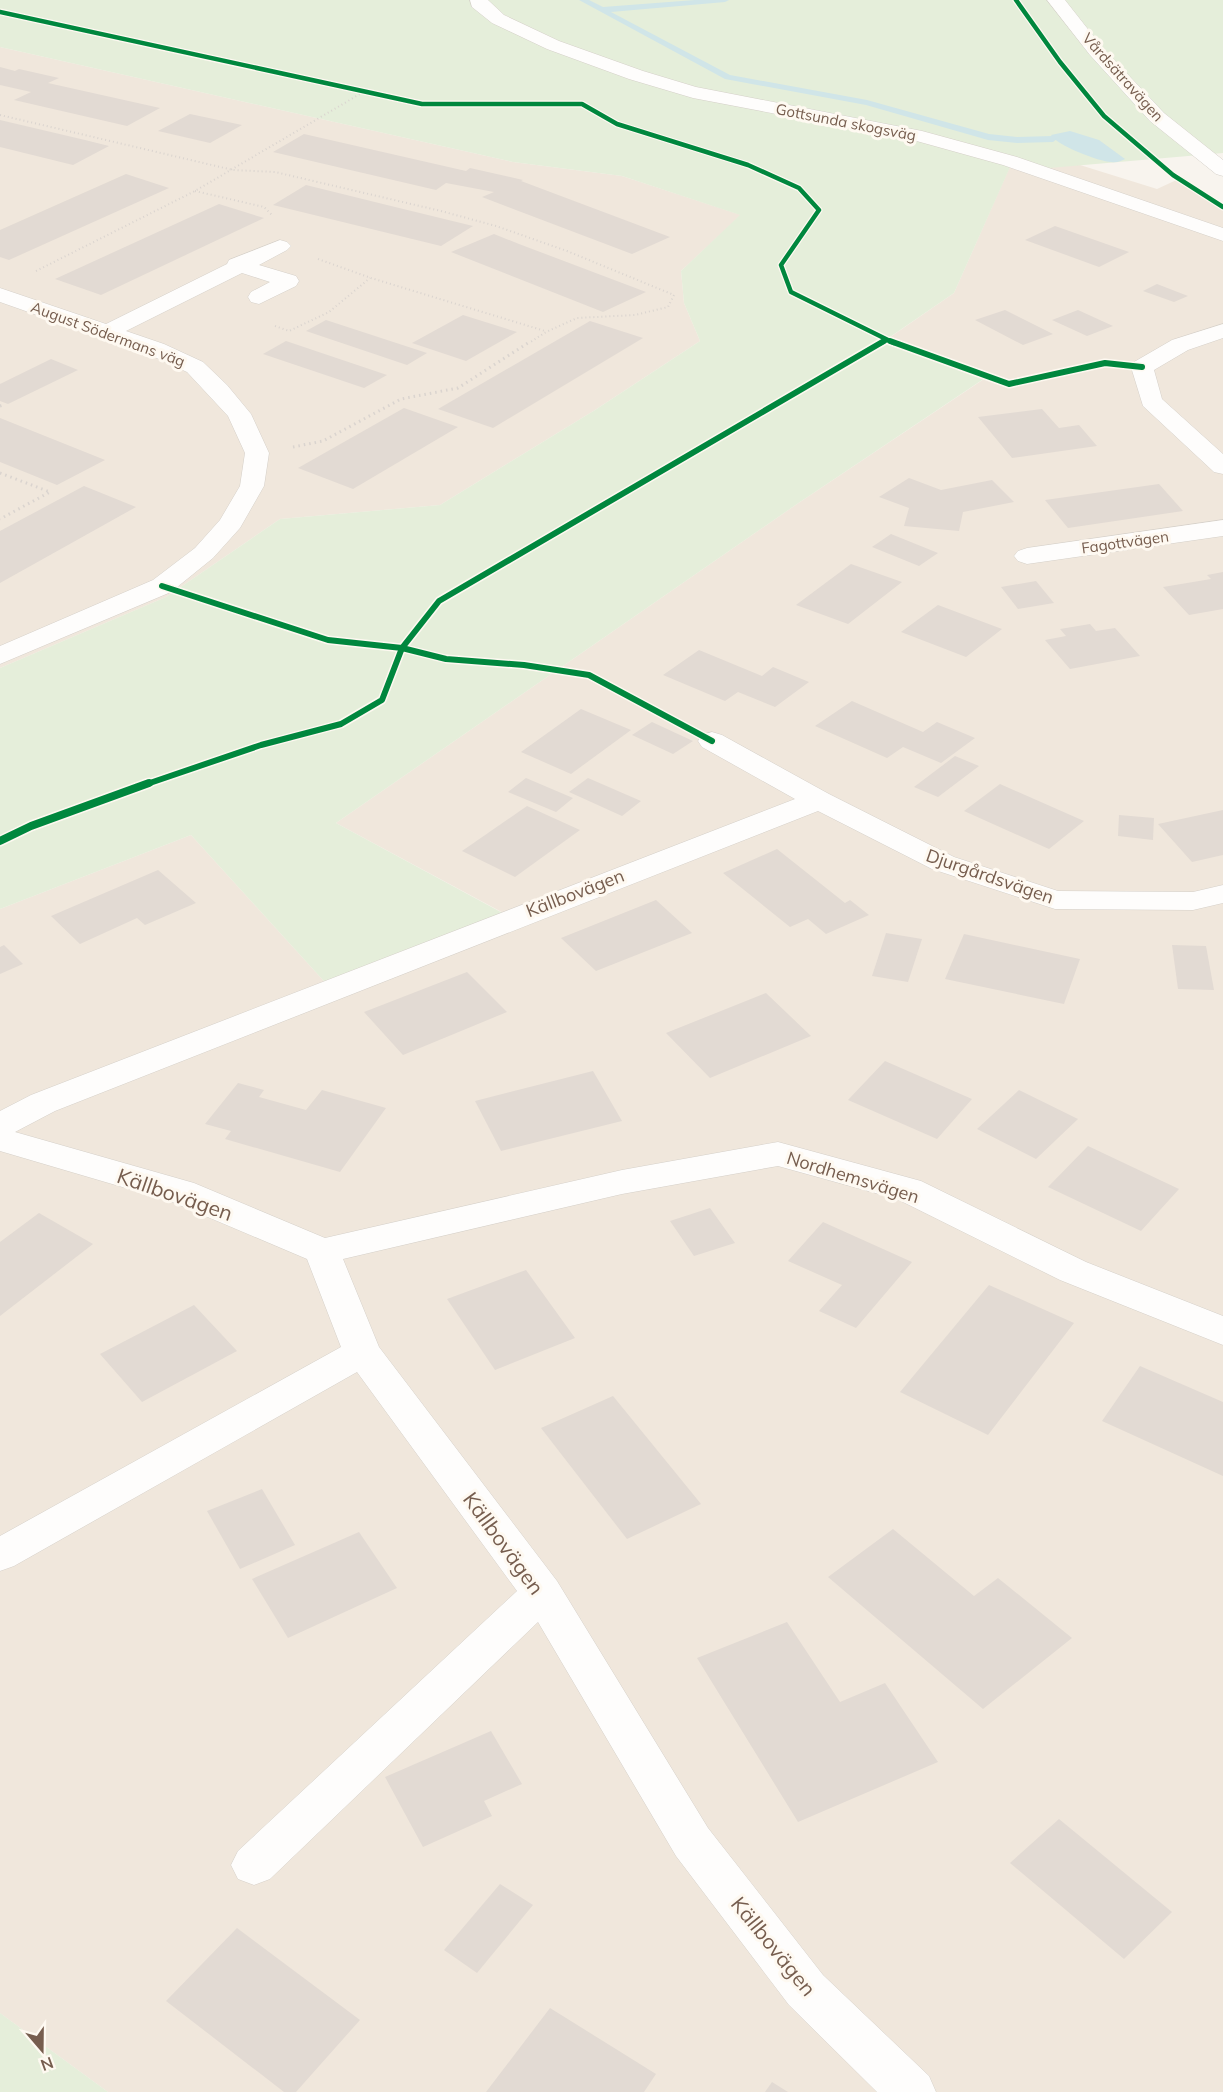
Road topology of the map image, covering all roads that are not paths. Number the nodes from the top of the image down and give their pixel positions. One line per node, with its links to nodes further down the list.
1 (479, 0): 4 (street, Gottsunda skogsväg)
2 (1056, 0): 3 (street, Vårdsätravägen)
3 (1223, 171)
4 (1223, 235)
5 (280, 246): 6 (street)
6 (237, 265): 8 (street); 10 (street)
7 (0, 295): 10 (street, August Södermans väg)
8 (259, 297)
9 (1223, 331): 11 (street)
10 (107, 332): 14 (street, August Södermans väg)
11 (1223, 467)
12 (1223, 528): 13 (street, Fagottvägen)
13 (1028, 556)
14 (0, 656)
15 (712, 741): 16 (street, Djurgårdsvägen)
16 (819, 800): 17 (street, Djurgårdsvägen); 18 (street, Källbovägen)
17 (1223, 894)
18 (0, 1125)
19 (0, 1139): 20 (street, Källbovägen)
20 (322, 1251): 21 (street, Nordhemsvägen); 22 (street, Källbovägen)
21 (1223, 1331)
22 (362, 1352): 23 (street); 24 (street, Källbovägen)
23 (0, 1555)
24 (542, 1593): 25 (street); 26 (street, Källbovägen)
25 (254, 1865)
26 (912, 2092)

